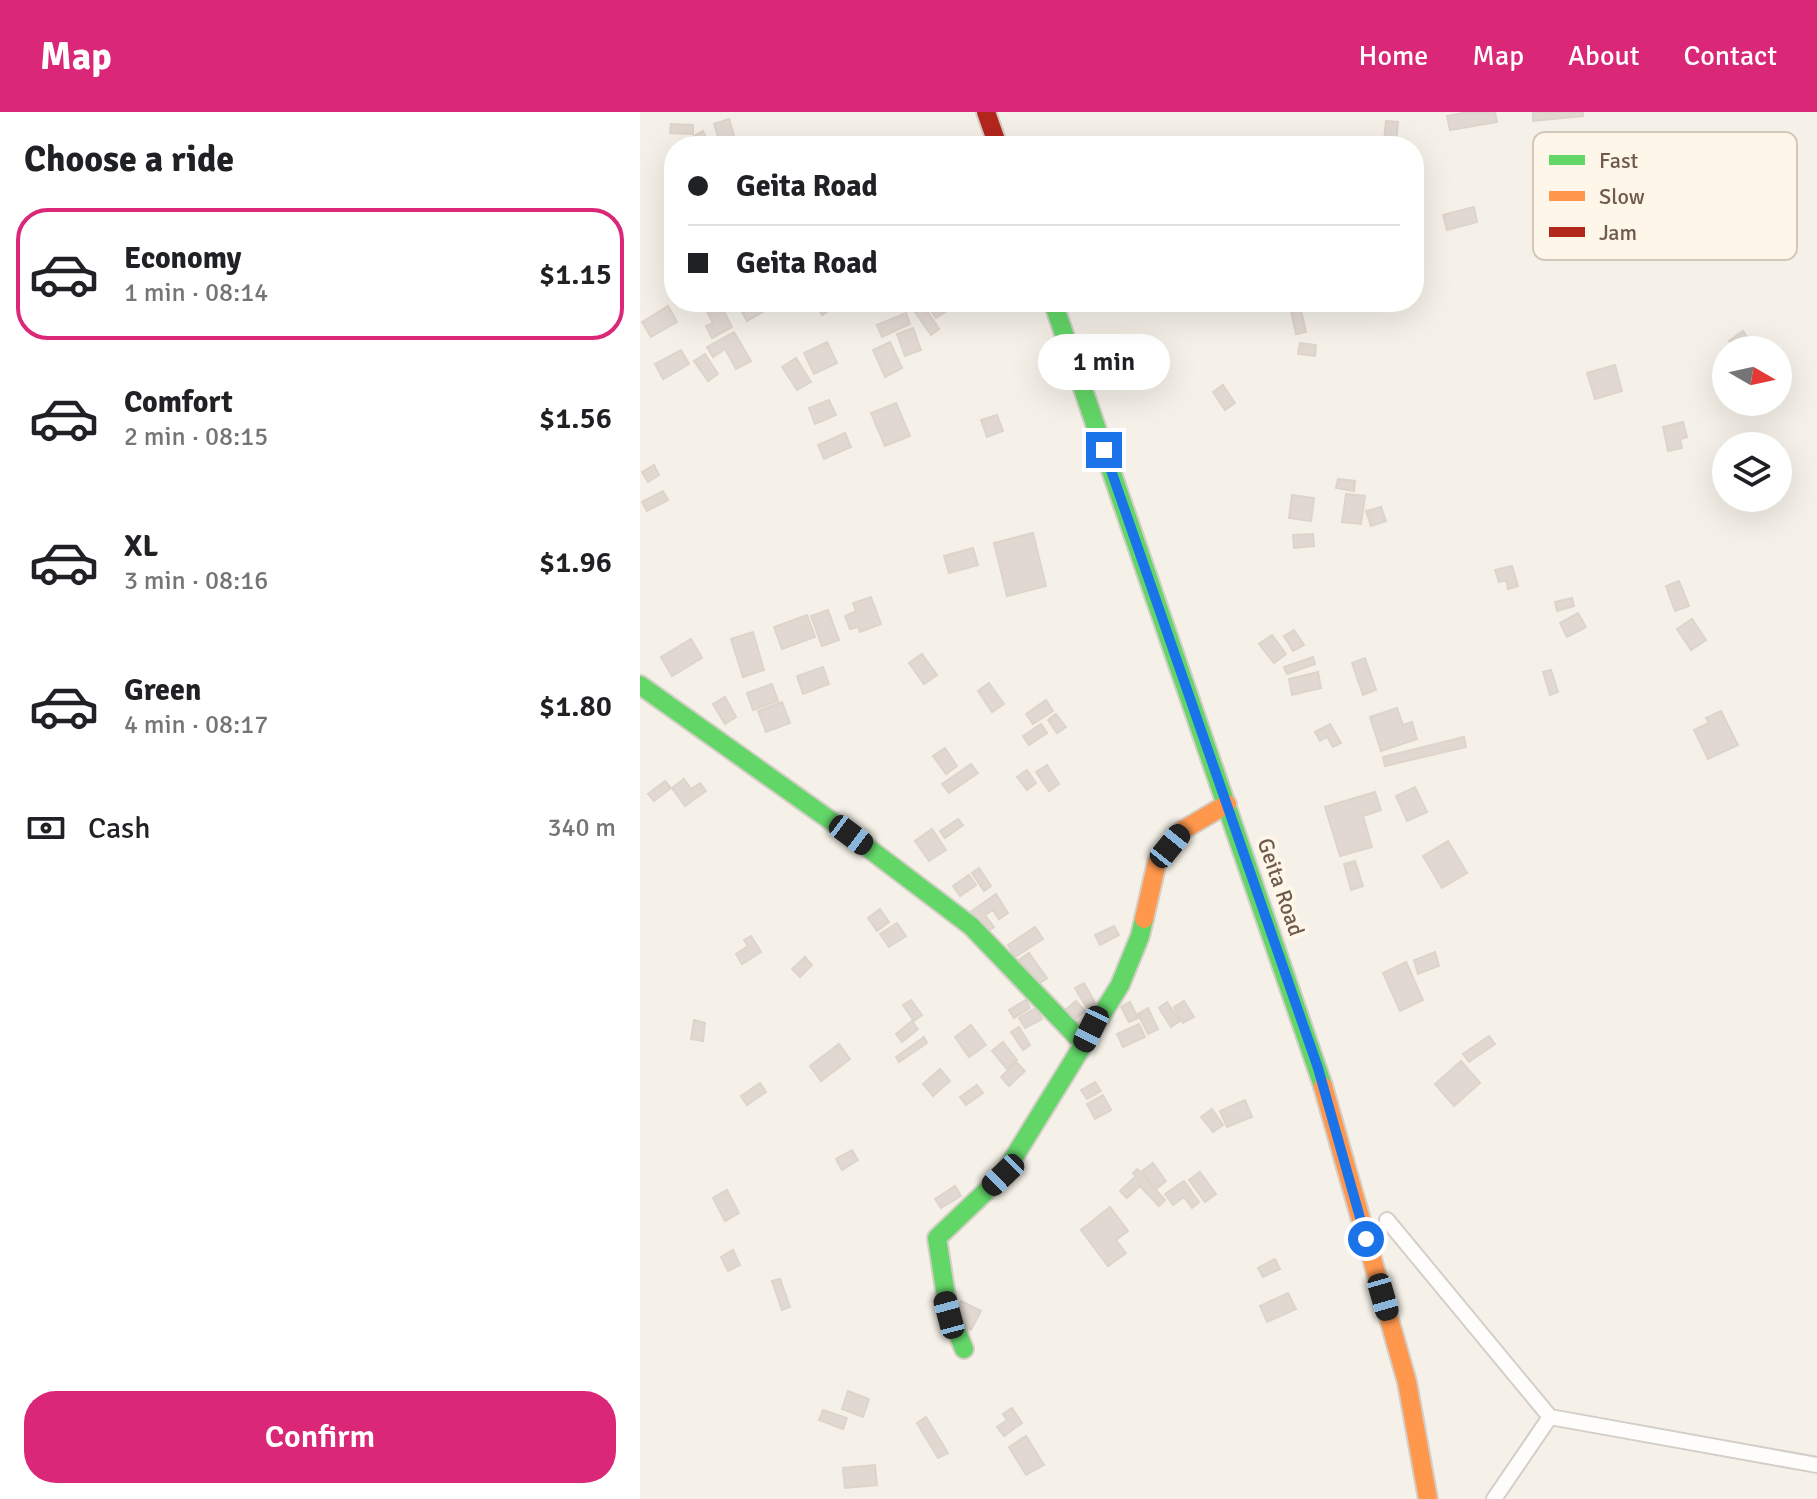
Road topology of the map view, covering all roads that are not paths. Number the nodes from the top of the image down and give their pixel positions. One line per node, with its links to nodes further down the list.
1 (986, 112): 2 (main road)
2 (994, 136)
3 (1056, 312): 5 (main road, Geita Road)
4 (640, 685): 6 (main road)
5 (1227, 804): 6 (main road); 11 (main road, Geita Road)
6 (1084, 1044): 8 (main road)
7 (1387, 1220): 9 (street)
8 (964, 1349)
9 (1550, 1417): 10 (street); 12 (street)
10 (1817, 1465)
11 (1428, 1499)
12 (1494, 1499)

